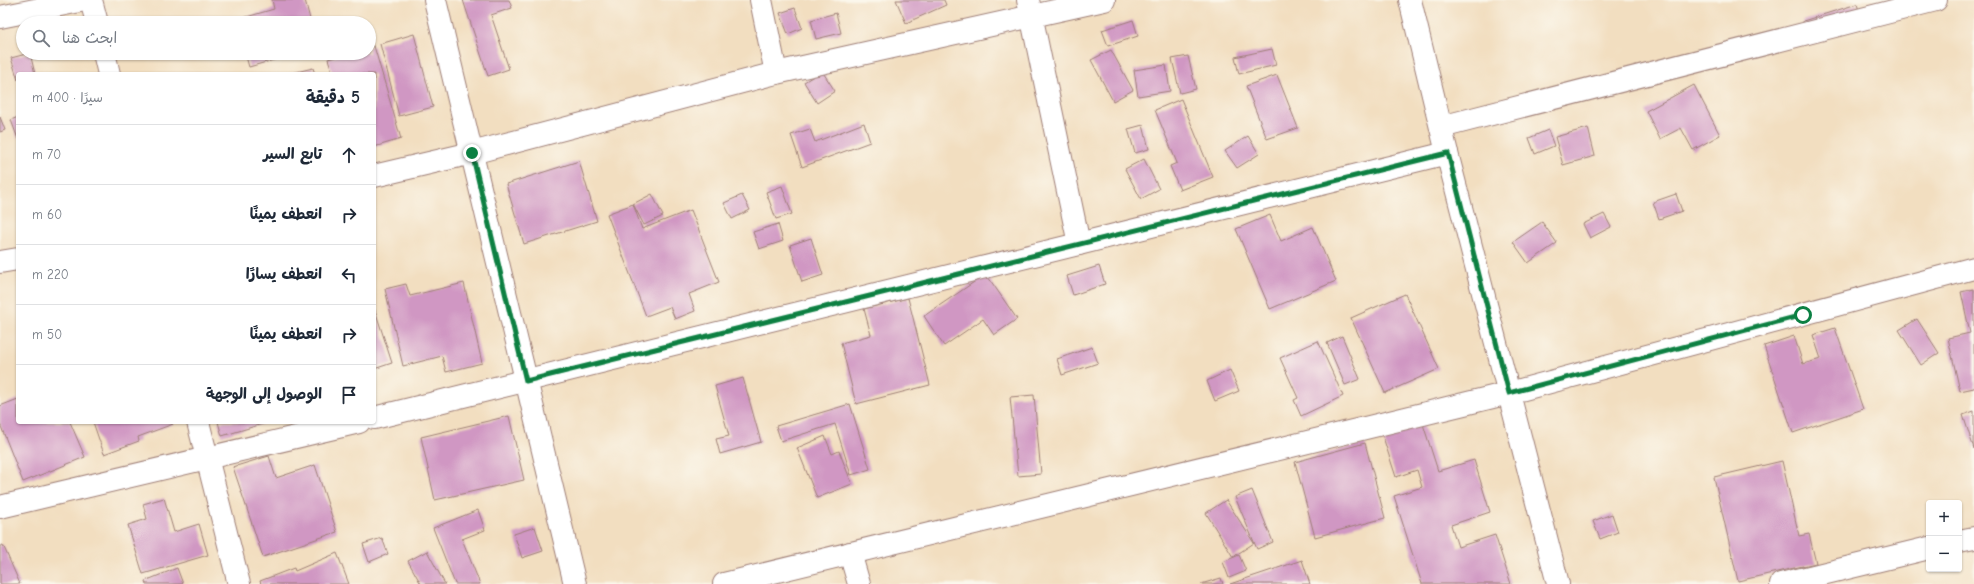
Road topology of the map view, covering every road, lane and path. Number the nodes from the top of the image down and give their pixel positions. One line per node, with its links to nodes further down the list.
1 (84, 0): 10 (street)
2 (91, 0): 9 (street)
3 (435, 0): 15 (street)
4 (761, 0): 13 (street)
5 (1104, 0): 8 (street)
6 (1410, 0): 14 (street)
7 (1936, 0): 14 (street)
8 (1030, 9): 13 (street); 18 (street)
9 (95, 16)
10 (0, 17)
11 (106, 60): 12 (street)
12 (109, 72)
13 (776, 73): 15 (street)
14 (1441, 127): 16 (street)
15 (472, 153): 17 (street); 22 (street)
16 (1448, 153): 18 (street); 23 (street)
17 (376, 176)
18 (1079, 244): 22 (street)
19 (16, 258): 20 (street)
20 (0, 262)
21 (1974, 268): 23 (street)
22 (526, 381): 24 (street); 34 (street)
23 (1509, 393): 32 (street); 37 (street)
24 (376, 418)
25 (199, 424): 27 (street)
26 (351, 424): 27 (street)
27 (208, 459): 28 (street); 33 (street)
28 (0, 507)
29 (1974, 538): 30 (street)
30 (1962, 540)
31 (1926, 549): 38 (street)
32 (850, 553): 35 (street); 36 (street)
33 (239, 584)
34 (575, 584)
35 (724, 584)
36 (859, 584)
37 (1558, 584)
38 (1781, 584)

